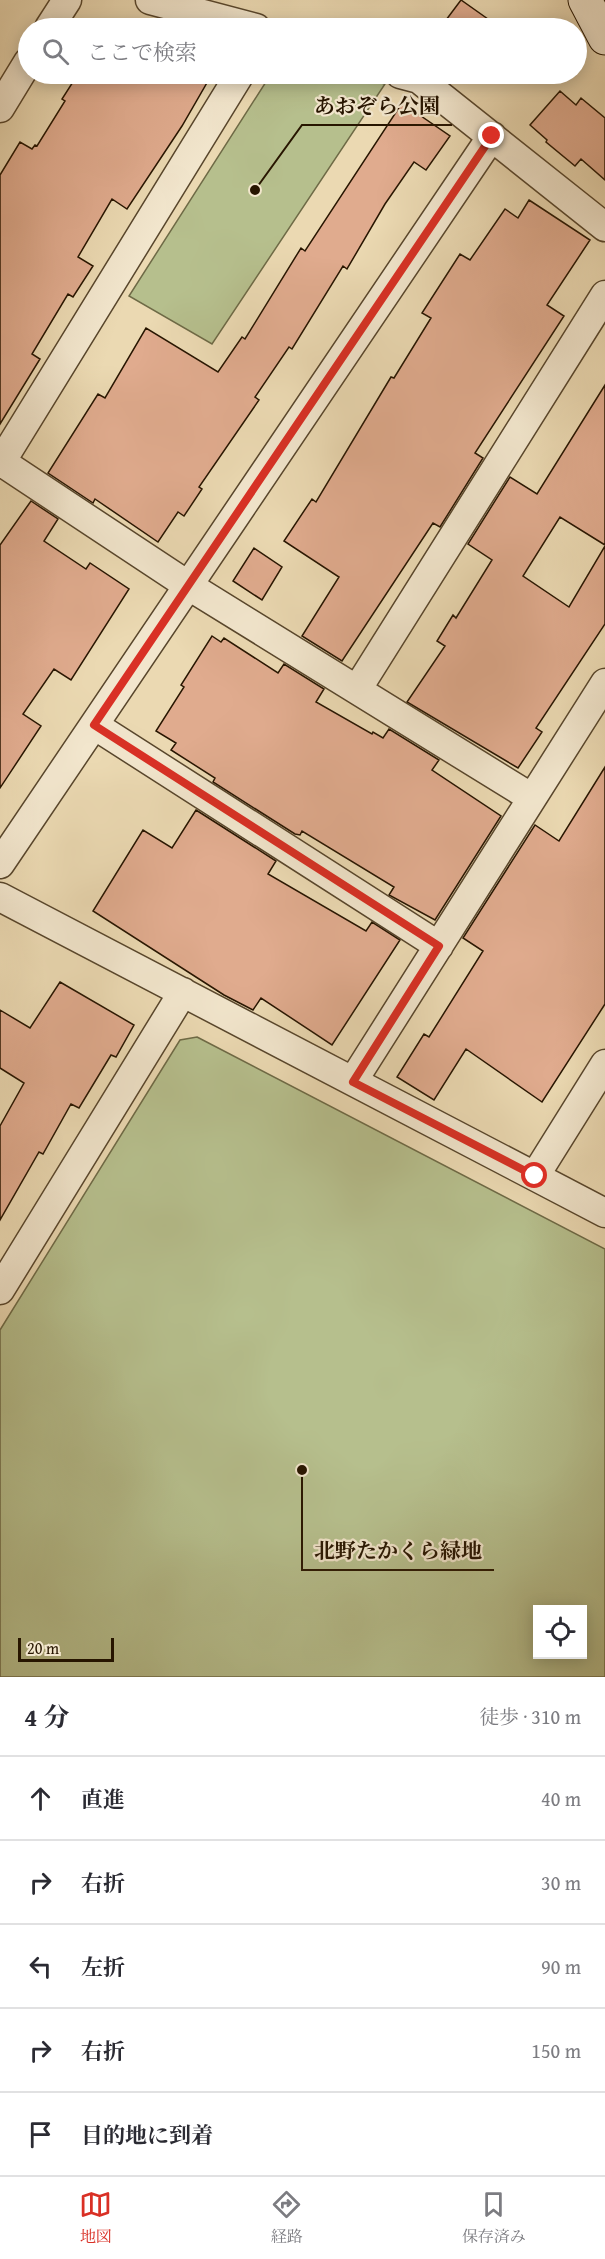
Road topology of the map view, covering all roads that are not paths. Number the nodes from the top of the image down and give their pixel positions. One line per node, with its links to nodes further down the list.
1 (67, 0): 4 (street)
2 (150, 0): 5 (street)
3 (585, 0): 6 (street)
4 (55, 18)
5 (218, 18)
6 (605, 38)
7 (18, 78): 10 (street)
8 (234, 84): 14 (street)
9 (425, 84): 11 (street)
10 (0, 108)
11 (492, 136): 12 (street); 15 (street)
12 (605, 227)
13 (605, 294): 17 (street)
14 (0, 462): 15 (street)
15 (189, 586): 17 (street); 18 (street)
16 (605, 683): 19 (street)
17 (358, 688): 19 (street)
18 (94, 725): 20 (street); 22 (street)
19 (532, 798): 22 (street)
20 (0, 864)
21 (0, 897): 23 (street)
22 (439, 946): 25 (street)
23 (183, 992): 25 (street); 28 (street)
24 (605, 1064): 26 (street)
25 (353, 1082): 26 (street)
26 (535, 1176): 27 (street)
27 (605, 1213)
28 (0, 1290)

